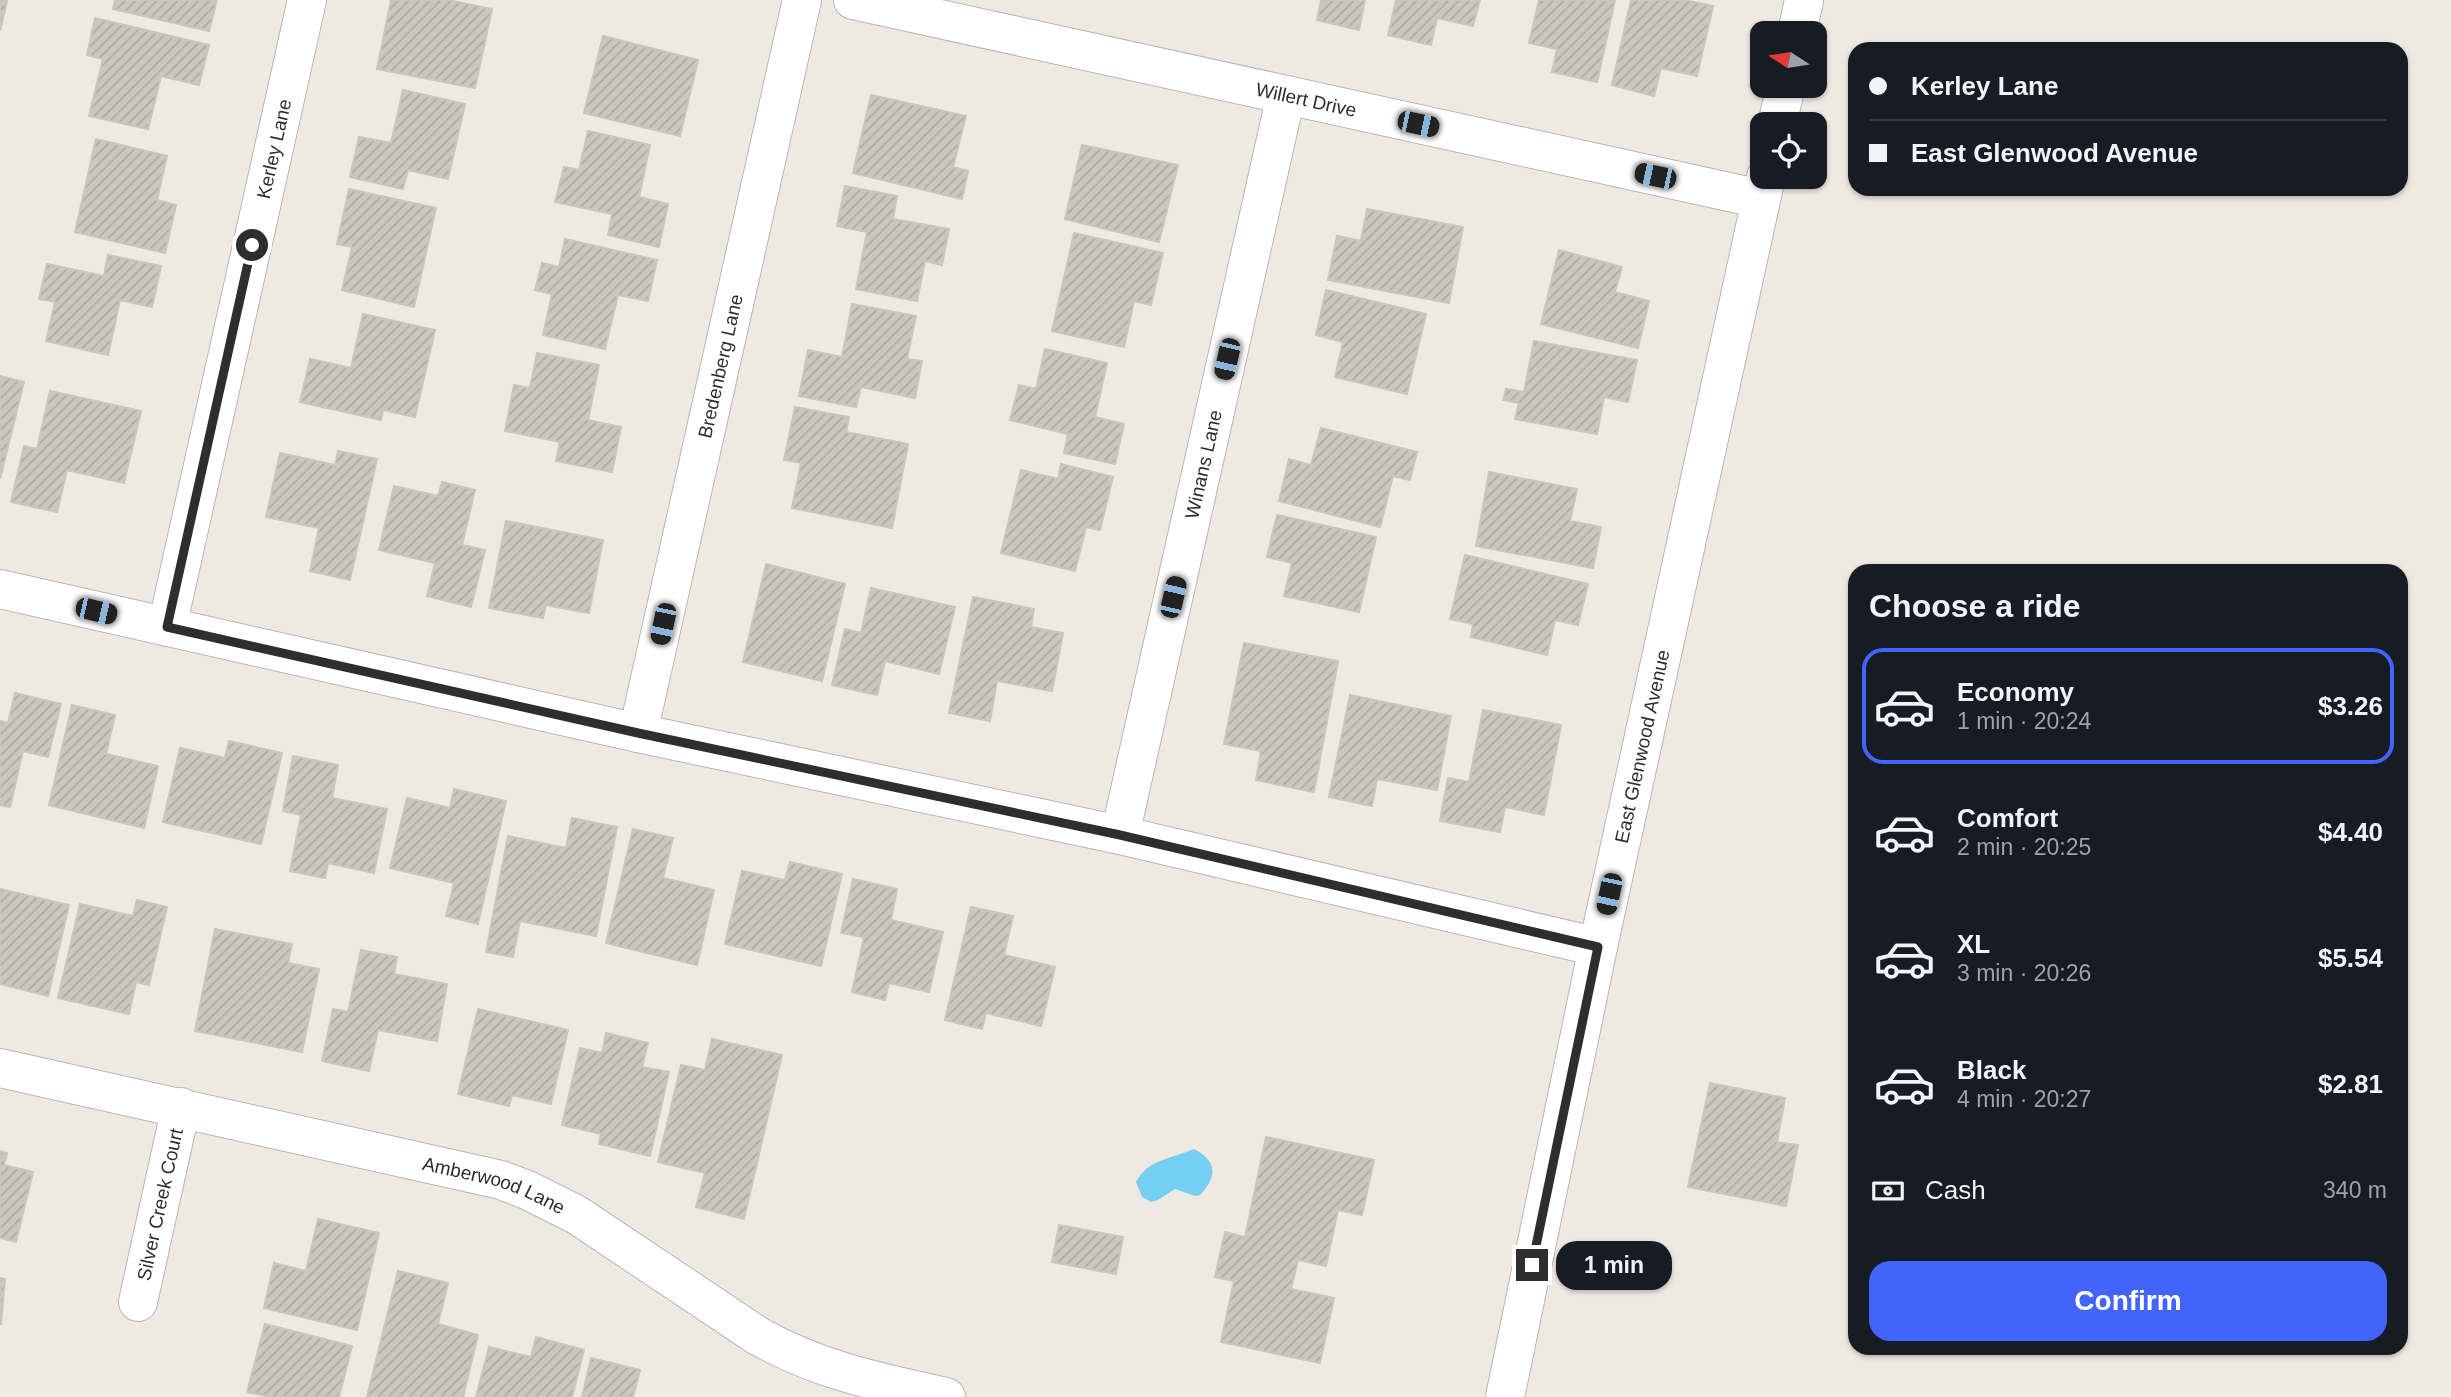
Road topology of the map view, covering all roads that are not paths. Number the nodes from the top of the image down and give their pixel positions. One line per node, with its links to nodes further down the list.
1 (307, 0): 10 (street, Kerley Lane)
2 (802, 0): 11 (street, Bredenberg Lane)
3 (853, 0): 6 (street, Willert Drive)
4 (1804, 0): 5 (street)
5 (1800, 21)
6 (1286, 95): 7 (street, Willert Drive); 12 (street, Winans Lane)
7 (1750, 185)
8 (1763, 189): 13 (street, East Glenwood Avenue)
9 (0, 589): 10 (street)
10 (167, 627): 11 (street)
11 (638, 733): 12 (street)
12 (1120, 835): 13 (street)
13 (1598, 947): 18 (street, East Glenwood Avenue)
14 (0, 1068): 15 (street, Amberwood Lane)
15 (181, 1107): 16 (street, Silver Creek Court); 17 (street, Amberwood Lane)
16 (138, 1302)
17 (946, 1397)
18 (1505, 1397)

